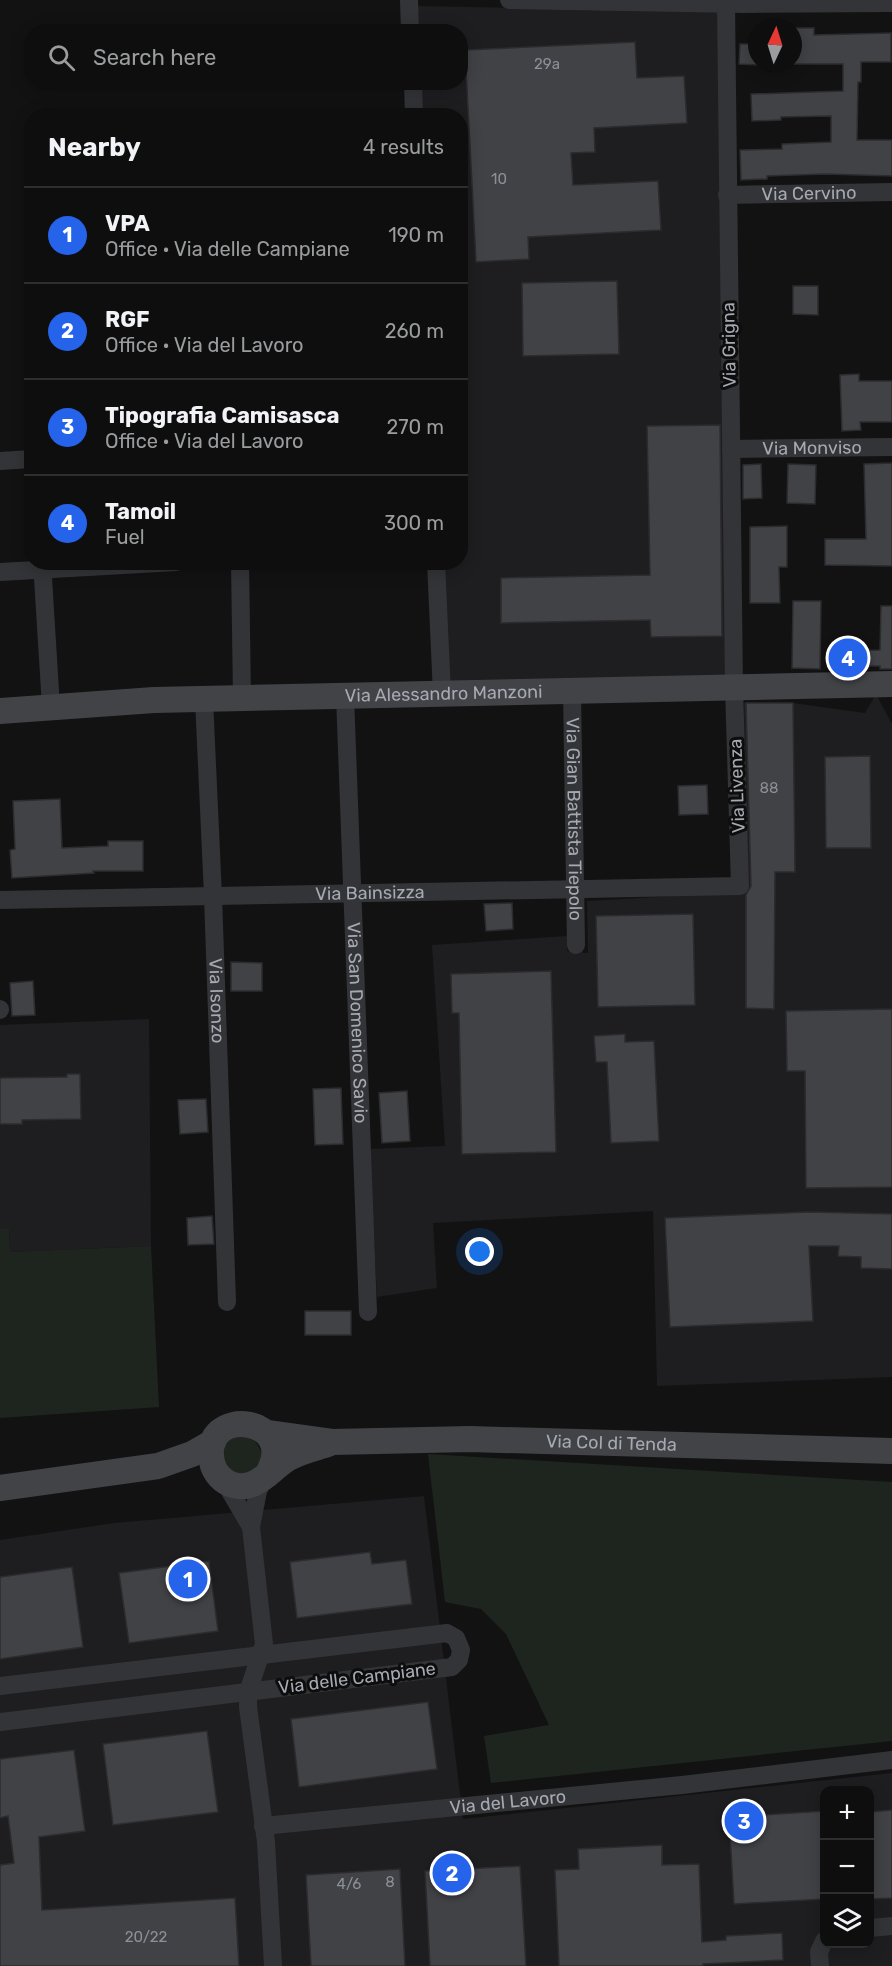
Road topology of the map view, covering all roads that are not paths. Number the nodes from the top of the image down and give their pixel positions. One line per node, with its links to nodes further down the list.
1 (409, 0): 6 (street)
2 (509, 0): 5 (street)
3 (828, 2): 4 (street); 5 (street)
4 (892, 3)
5 (726, 4): 10 (street, Via Grigna)
6 (410, 24)
7 (412, 90): 8 (street)
8 (414, 108)
9 (892, 192): 10 (street, Via Cervino)
10 (727, 195): 12 (street, Via Grigna)
11 (892, 447): 12 (street, Via Monviso)
12 (730, 449): 20 (street, Via Grigna)
13 (24, 460): 14 (street)
14 (0, 461)
15 (24, 569): 19 (street)
16 (42, 570): 27 (street)
17 (240, 570): 25 (street)
18 (436, 570): 23 (street)
19 (0, 572)
20 (734, 687): 21 (main road, Via Alessandro Manzoni); 22 (main road, Via Alessandro Manzoni); 29 (street, Via Livenza)
21 (572, 691): 23 (main road, Via Alessandro Manzoni); 30 (street, Via Gian Battista Tiepolo)
22 (891, 691)
23 (442, 694): 24 (main road, Via Alessandro Manzoni)
24 (345, 696): 25 (main road, Via Alessandro Manzoni); 31 (street, Via San Domenico Savio)
25 (242, 698): 26 (main road, Via Alessandro Manzoni)
26 (204, 699): 27 (main road, Via Alessandro Manzoni); 32 (street, Via Isonzo)
27 (51, 707): 28 (main road, Via Alessandro Manzoni)
28 (0, 711)
29 (740, 886): 30 (street, Via Bainsizza)
30 (576, 888): 31 (street, Via Bainsizza); 34 (street, Via Gian Battista Tiepolo)
31 (352, 894): 32 (street, Via Bainsizza); 36 (street, Via San Domenico Savio)
32 (213, 896): 33 (street, Via Bainsizza); 35 (street, Via Isonzo)
33 (0, 900)
34 (576, 945)
35 (226, 1302)
36 (368, 1312)
37 (267, 1433): 38 (main road, Via Col di Tenda); 39 (main road, Via Col di Tenda); 42 (main road)
38 (213, 1442): 41 (main road, Via Col di Tenda); 43 (main road)
39 (332, 1442): 40 (main road, Via Col di Tenda); 42 (main road, Via Col di Tenda)
40 (892, 1451)
41 (158, 1466): 43 (main road, Via Col di Tenda); 44 (main road, Via Col di Tenda)
42 (265, 1477): 43 (main road, Via Col di Tenda); 45 (street, Via delle Campiane)
43 (221, 1478): 45 (street, Via delle Campiane)
44 (0, 1488)
45 (252, 1527): 46 (street, Via delle Campiane)
46 (262, 1655): 47 (street, Via delle Campiane); 48 (street, Via delle Campiane); 48 (street, Via delle Campiane)
47 (0, 1686)
48 (248, 1692): 49 (street, Via delle Campiane); 51 (street, Via delle Campiane)
49 (0, 1722)
50 (892, 1760): 51 (street, Via del Lavoro)
51 (263, 1826): 55 (street)
52 (892, 1926): 53 (street)
53 (874, 1928)
54 (821, 1948): 56 (street)
55 (273, 1966)
56 (820, 1966)

